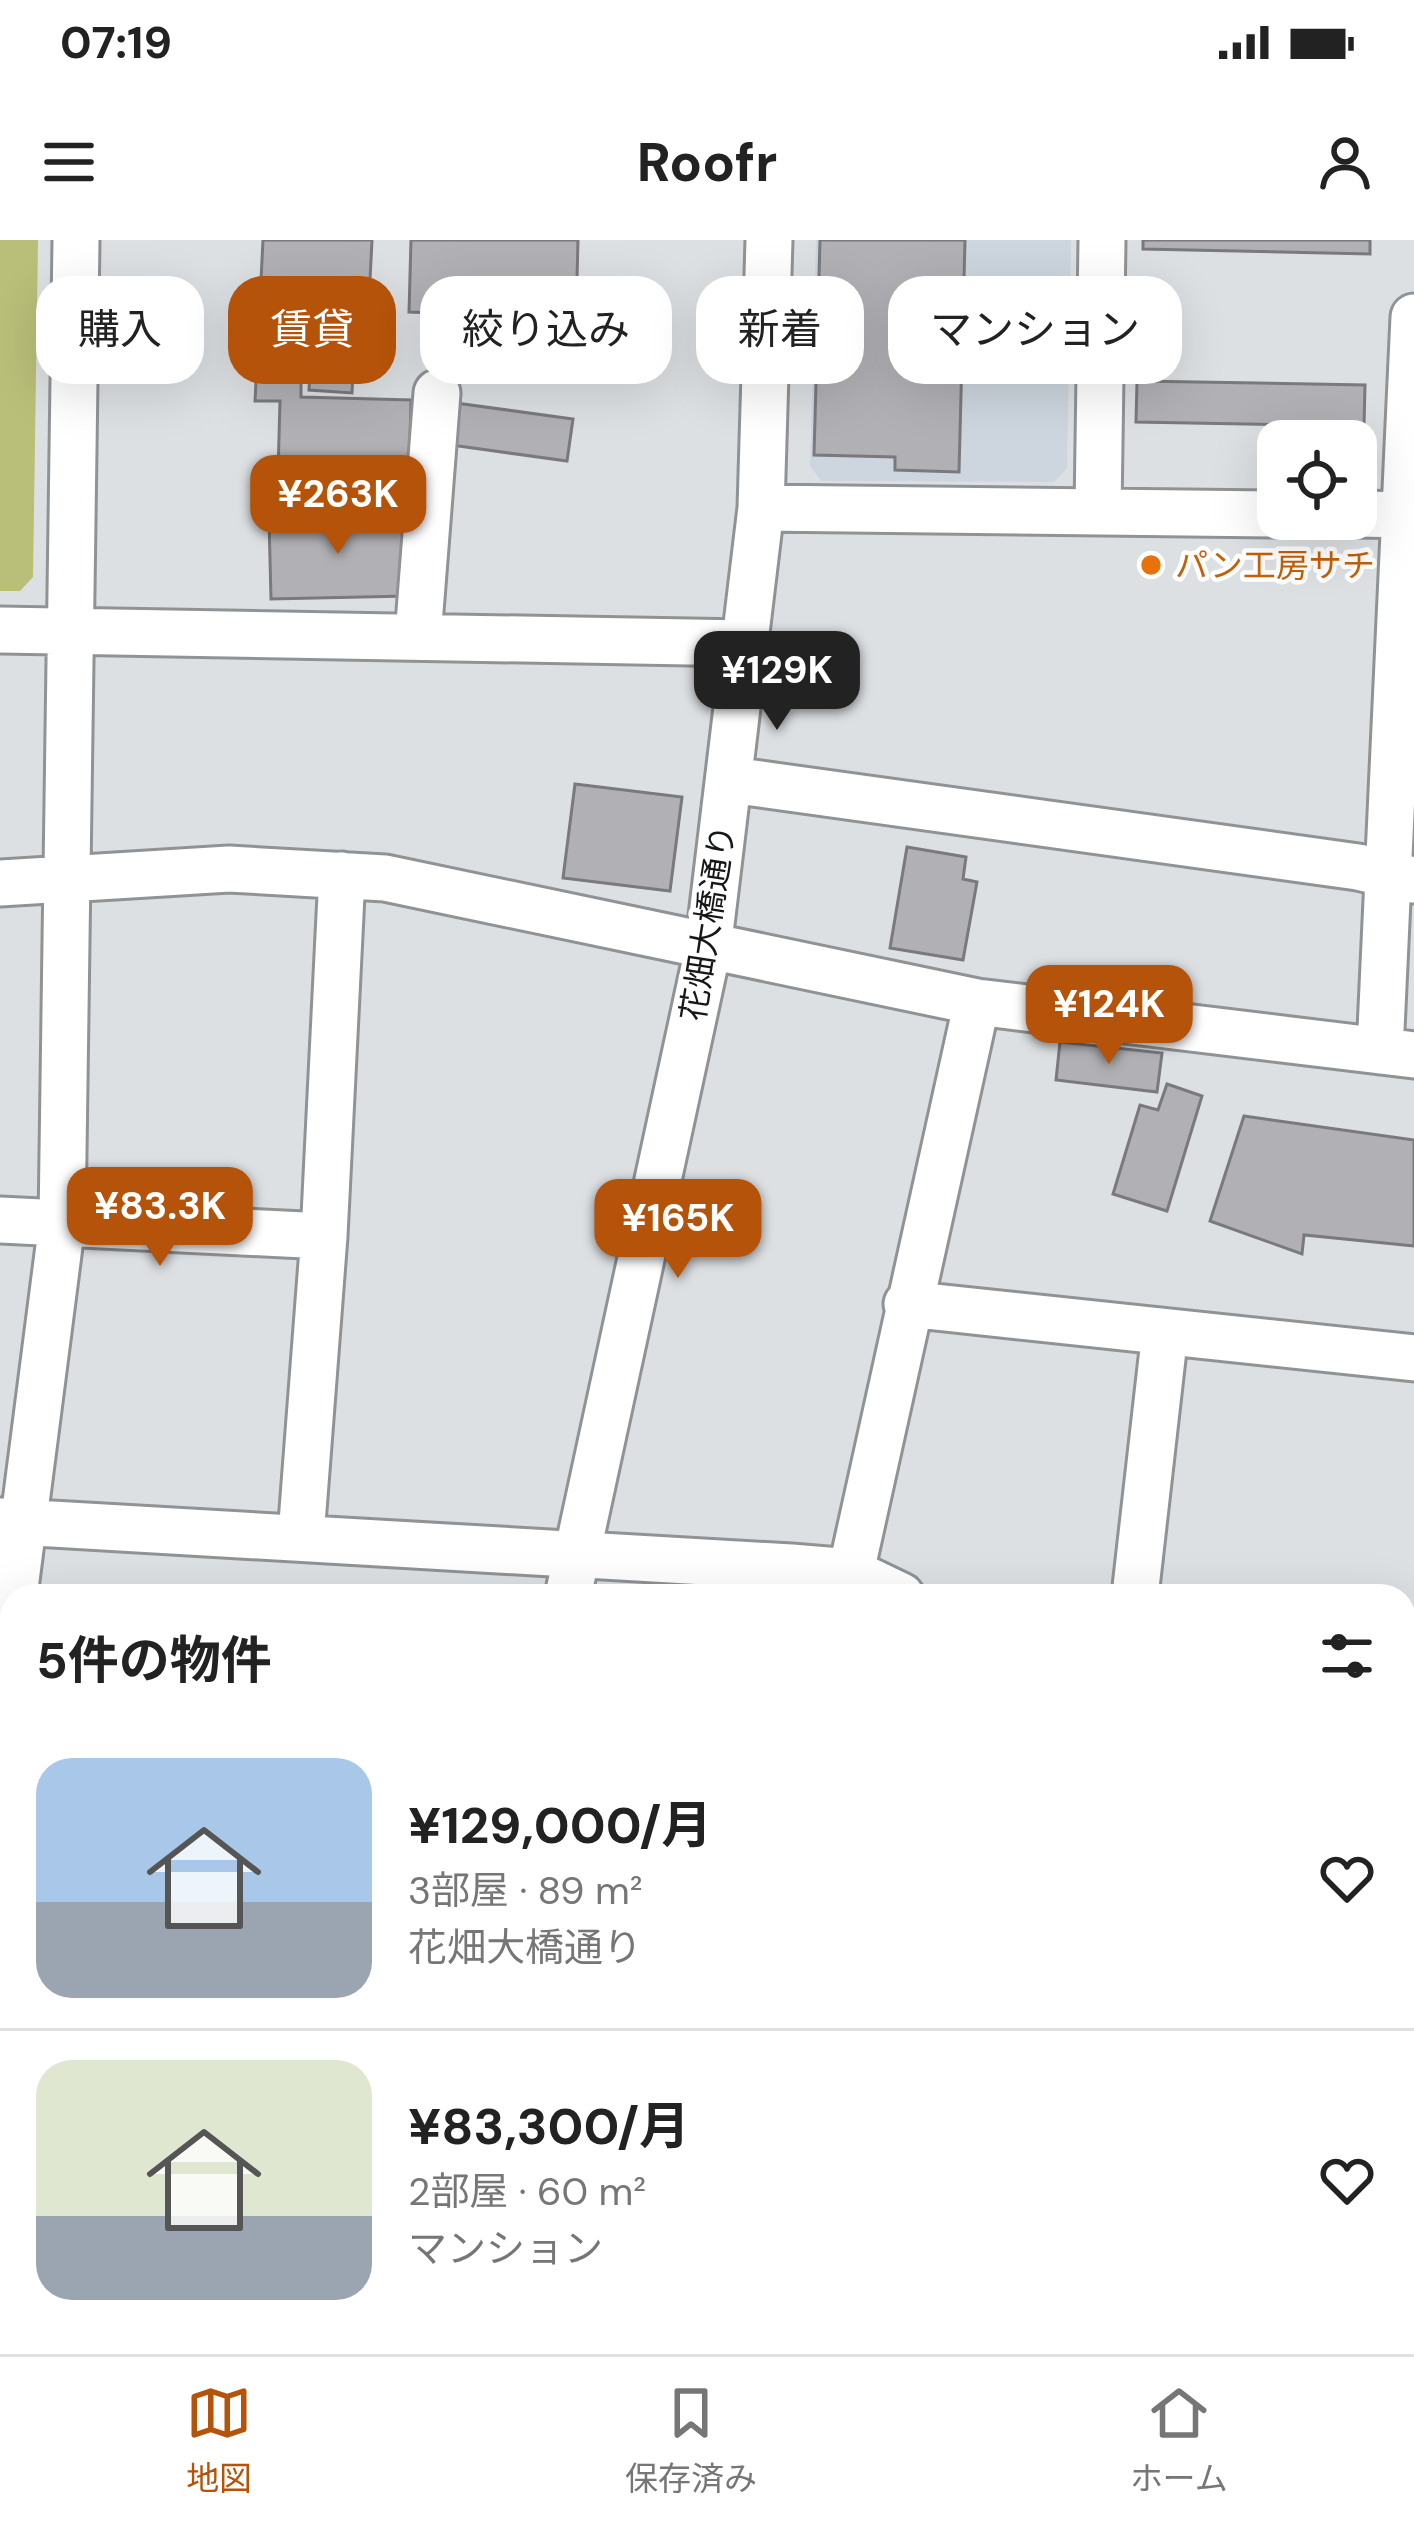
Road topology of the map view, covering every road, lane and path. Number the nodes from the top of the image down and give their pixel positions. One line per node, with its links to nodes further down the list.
1 (76, 240): 12 (street)
2 (769, 240): 6 (street, 花畑大橋通り)
3 (1102, 240): 7 (street)
4 (1414, 317): 10 (street)
5 (437, 392): 13 (street)
6 (761, 508): 7 (street); 14 (street, 花畑大橋通り)
7 (1098, 512): 8 (street)
8 (1257, 514)
9 (1377, 514): 10 (street)
10 (1410, 515): 18 (street)
11 (0, 630): 12 (street)
12 (71, 631): 13 (street); 17 (street)
13 (418, 638): 14 (street)
14 (746, 643): 15 (street, 花畑大橋通り)
15 (731, 780): 18 (street); 20 (street, 花畑大橋通り)
16 (342, 875): 17 (street); 20 (street); 25 (street)
17 (69, 878): 19 (street); 24 (street)
18 (1401, 878): 22 (street)
19 (0, 884)
20 (708, 949): 21 (street); 32 (street, 花畑大橋通り)
21 (976, 1003): 22 (street); 26 (street)
22 (1397, 1053)
23 (0, 1220): 24 (street)
24 (62, 1223): 25 (street); 29 (street)
25 (324, 1236): 30 (street)
26 (907, 1304): 27 (street); 31 (street)
27 (1165, 1332): 28 (street); 36 (street)
28 (1414, 1358)
29 (12, 1522): 30 (street); 34 (street)
30 (301, 1536): 32 (street)
31 (850, 1572): 33 (street); 35 (street)
32 (572, 1575): 33 (street)
33 (788, 1581)
34 (14, 1584)
35 (876, 1584)
36 (1136, 1584)

